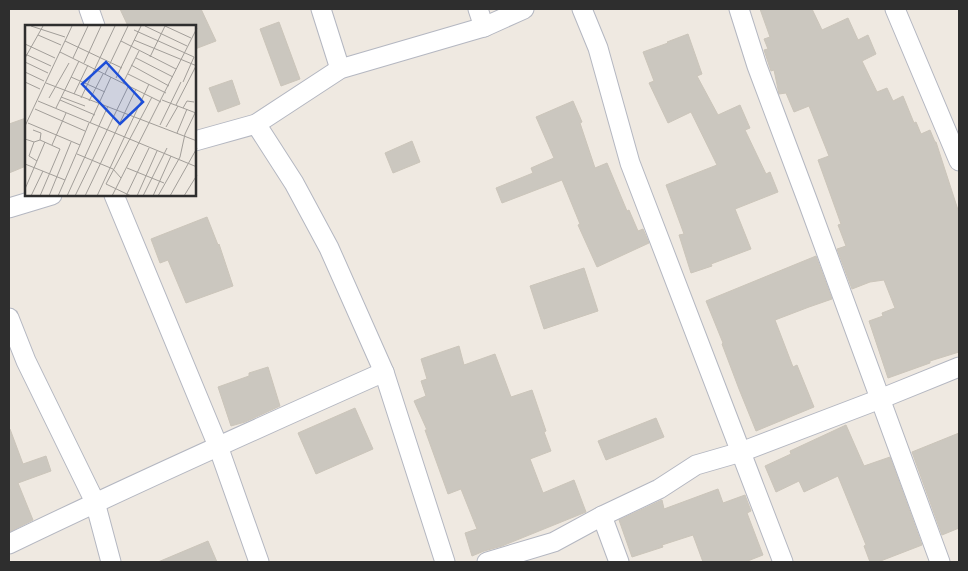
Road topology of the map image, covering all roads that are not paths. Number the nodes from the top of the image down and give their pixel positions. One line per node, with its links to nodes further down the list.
1 (89, 9): 8 (street)
2 (321, 9): 10 (street)
3 (478, 9): 9 (street)
4 (524, 9): 9 (street)
5 (582, 9): 22 (street)
6 (739, 9): 20 (street)
7 (895, 9): 13 (street)
8 (95, 25)
9 (484, 27): 10 (street)
10 (340, 69): 11 (street)
11 (256, 124): 12 (street); 19 (street)
12 (196, 141)
13 (959, 161)
14 (49, 196): 16 (street)
15 (114, 196): 21 (street)
16 (9, 208)
17 (9, 318): 23 (street)
18 (959, 367): 20 (street)
19 (384, 372): 21 (street); 28 (street)
20 (880, 399): 22 (street); 32 (street)
21 (218, 446): 23 (street); 27 (street)
22 (741, 452): 24 (street); 31 (street)
23 (95, 502): 25 (street); 26 (street)
24 (602, 516): 29 (street); 30 (street)
25 (9, 544)
26 (112, 562)
27 (259, 562)
28 (445, 562)
29 (487, 562)
30 (619, 562)
31 (783, 562)
32 (940, 562)

